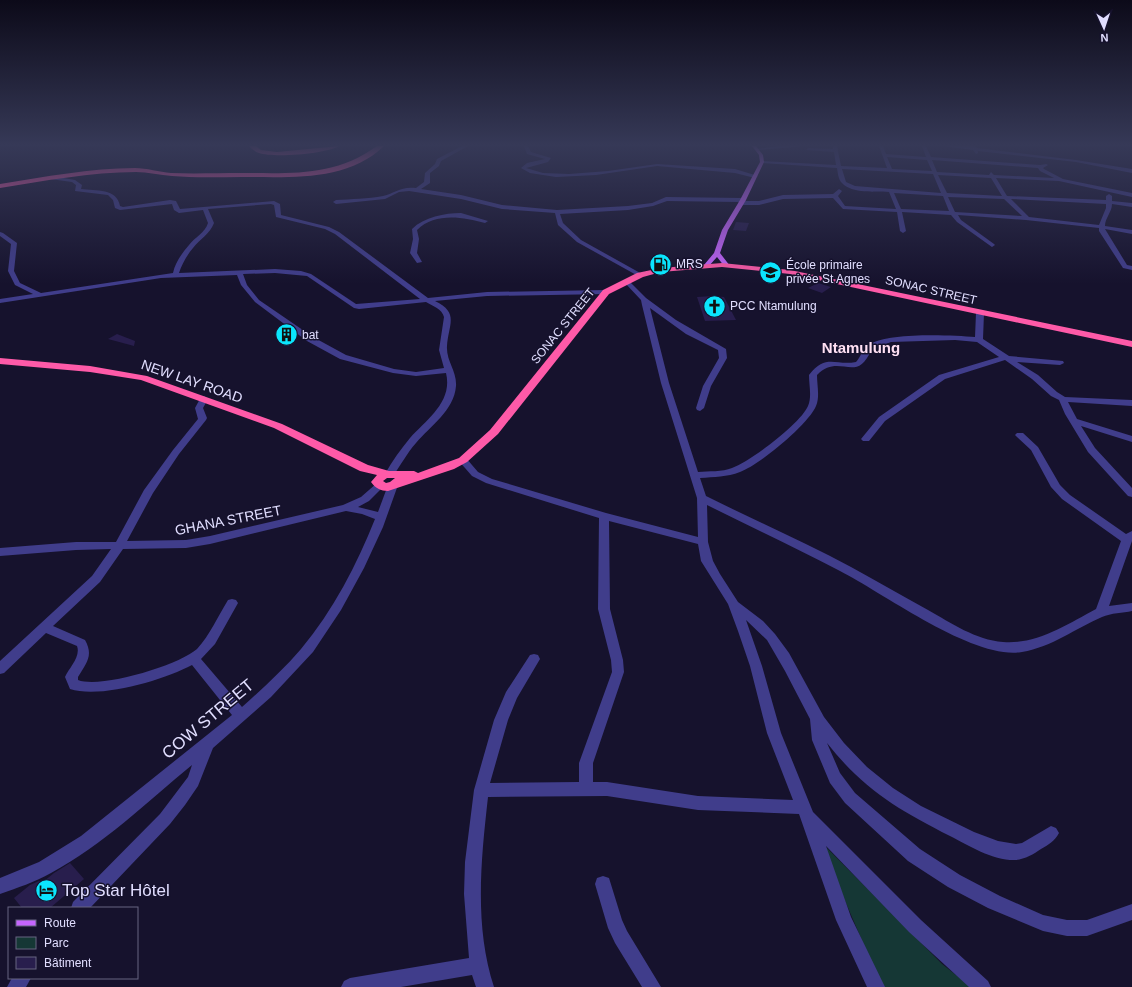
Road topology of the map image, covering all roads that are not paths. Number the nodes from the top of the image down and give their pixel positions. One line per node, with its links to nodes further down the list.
1 (91, 192): 21 (street)
2 (397, 192): 16 (street)
3 (427, 192): 23 (street)
4 (747, 192): 17 (main road)
5 (838, 192): 14 (street)
6 (892, 192): 22 (street)
7 (906, 192): 12 (street)
8 (945, 192): 12 (street)
9 (1002, 192): 15 (street)
10 (1111, 192): 18 (street)
11 (1117, 192): 13 (street)
12 (946, 195): 15 (street); 24 (street)
13 (1132, 195)
14 (835, 196): 17 (street); 20 (street)
15 (1006, 198): 18 (street); 26 (street)
16 (336, 202)
17 (742, 202): 23 (street); 33 (main road)
18 (1108, 202): 19 (street); 28 (street)
19 (1132, 205)
20 (843, 207): 22 (street); 25 (street)
21 (205, 208): 39 (street); 45 (street)
22 (899, 210): 24 (street); 29 (street)
23 (557, 212): 40 (street)
24 (953, 213): 26 (street); 32 (street)
25 (844, 214)
26 (1028, 218): 28 (street)
27 (485, 221): 34 (street)
28 (1102, 226): 30 (street); 37 (street)
29 (903, 231)
30 (1132, 232)
31 (1, 234): 43 (street)
32 (992, 244)
33 (717, 253): 35 (main road); 36 (main road)
34 (419, 262)
35 (706, 266): 36 (highway, SONAC STREET); 40 (highway, SONAC STREET)
36 (726, 266): 47 (highway, SONAC STREET)
37 (1132, 268)
38 (239, 272): 39 (street); 45 (street); 53 (street)
39 (176, 274): 43 (street)
40 (640, 274): 41 (highway, SONAC STREET)
41 (627, 282): 42 (highway, SONAC STREET); 44 (street)
42 (606, 292): 45 (street); 62 (highway, SONAC STREET)
43 (41, 295): 46 (street)
44 (644, 299): 57 (street); 63 (street)
45 (425, 300): 53 (street)
46 (0, 301)
47 (980, 313): 48 (street); 49 (highway, SONAC STREET)
48 (978, 340): 50 (street); 63 (street)
49 (1132, 344)
50 (1004, 358): 52 (street); 54 (street); 60 (street)
51 (0, 361): 55 (highway, NEW LAY ROAD)
52 (1060, 363)
53 (450, 370): 64 (street)
54 (1063, 399): 56 (street); 58 (street)
55 (204, 400): 64 (highway, NEW LAY ROAD); 72 (street)
56 (1132, 403)
57 (700, 408)
58 (1073, 421): 61 (street); 65 (street)
59 (1020, 435): 70 (street)
60 (866, 439)
61 (1132, 439)
62 (463, 460): 64 (highway, SONAC STREET); 68 (street)
63 (696, 475): 66 (street)
64 (388, 481): 67 (street, GHANA STREET); 69 (street, COW STREET)
65 (1132, 494)
66 (702, 498): 71 (street); 77 (street)
67 (346, 508): 69 (street); 72 (street, GHANA STREET)
68 (604, 516): 71 (street); 85 (street)
69 (381, 519): 82 (street, COW STREET)
70 (1129, 537): 77 (street)
71 (703, 542): 75 (street)
72 (119, 546): 73 (street, GHANA STREET); 78 (street)
73 (0, 552)
74 (232, 603): 79 (street)
75 (733, 603): 83 (street); 87 (street)
76 (1132, 607): 77 (street)
77 (1101, 612)
78 (45, 628): 79 (street); 81 (street)
79 (193, 658): 82 (street)
80 (534, 659): 86 (street)
81 (0, 669)
82 (241, 716): 84 (street, COW STREET)
83 (817, 719): 88 (street); 92 (street)
84 (208, 744): 90 (street, COW STREET); 91 (street)
85 (587, 788): 86 (street); 87 (street)
86 (481, 790): 93 (street)
87 (806, 811): 97 (street); 98 (street)
88 (1051, 833)
89 (603, 884): 96 (street)
90 (0, 886)
91 (80, 907)
92 (1132, 912)
93 (478, 965): 94 (street); 95 (street)
94 (350, 987)
95 (484, 987)
96 (652, 987)
97 (876, 987)
98 (982, 987)

